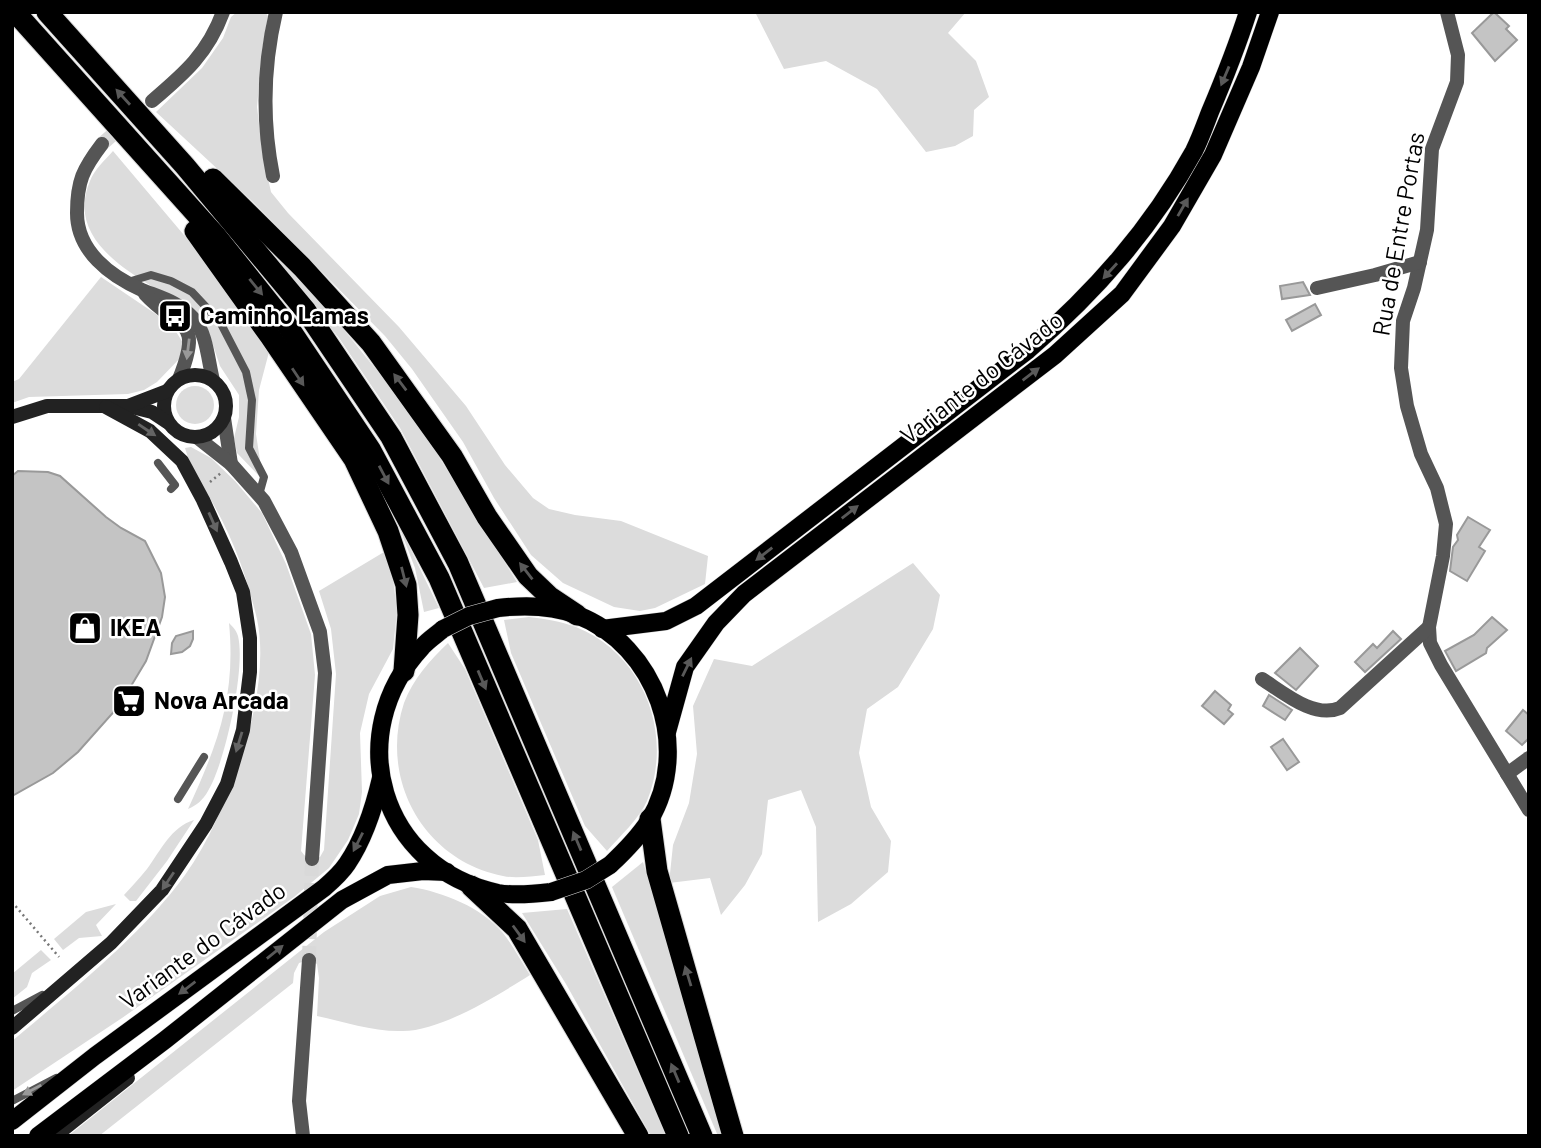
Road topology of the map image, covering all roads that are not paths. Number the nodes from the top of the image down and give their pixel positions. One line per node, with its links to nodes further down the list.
1 (15, 12): 10 (highway)
2 (47, 12): 9 (highway, one-way to 2)
3 (223, 12): 8 (street)
4 (276, 12): 12 (street)
5 (1248, 12): 34 (main road, Variante do Cávado, one-way to 34)
6 (1269, 12): 37 (main road, Variante do Cávado, one-way to 6)
7 (1447, 12): 13 (street, Rua de Entre Portas)
8 (152, 101)
9 (155, 132): 32 (highway, one-way to 9); 61 (highway, one-way to 9)
10 (132, 142): 35 (highway, one-way to 35); 60 (highway, one-way to 60)
11 (102, 144): 14 (street)
12 (273, 176)
13 (1420, 262): 15 (street); 33 (street, Rua de Entre Portas)
14 (128, 282): 16 (street); 31 (lane)
15 (1317, 288)
16 (142, 290): 17 (street, one-way to 17); 18 (street)
17 (179, 379): 18 (street); 19 (street)
18 (213, 380): 23 (street)
19 (167, 391): 20 (street); 24 (street)
20 (128, 405): 21 (street); 24 (street)
21 (106, 407): 22 (street); 27 (street, one-way to 27)
22 (12, 417)
23 (224, 418): 26 (street); 29 (street)
24 (167, 422): 25 (street)
25 (179, 434): 26 (street); 27 (street)
26 (198, 438): 29 (street)
27 (182, 461): 49 (street, one-way to 49)
28 (158, 463): 30 (lane)
29 (228, 466): 31 (street)
30 (171, 489)
31 (259, 495): 45 (street)
32 (577, 615): 34 (main road); 35 (main road, bridge)
33 (1429, 627): 36 (street); 40 (street, Rua de Entre Portas)
34 (602, 629): 37 (main road)
35 (404, 671): 41 (main road)
36 (1262, 679)
37 (667, 732): 44 (main road)
38 (204, 757): 42 (lane)
39 (1529, 758): 40 (street)
40 (1507, 774): 43 (street, Rua de Entre Portas)
41 (381, 778): 46 (main road); 53 (main road, Variante do Cávado, one-way to 53)
42 (178, 799)
43 (1529, 810)
44 (650, 819): 47 (main road, bridge); 62 (highway, one-way to 44)
45 (312, 859)
46 (447, 872): 47 (main road); 52 (main road, Variante do Cávado, one-way to 46)
47 (471, 886): 59 (highway, one-way to 59)
48 (309, 960): 58 (street)
49 (69, 979): 50 (lane); 51 (street)
50 (12, 1011)
51 (12, 1028)
52 (165, 1040): 56 (main road, Variante do Cávado); 57 (street)
53 (95, 1056): 54 (lane, one-way to 54); 55 (main road, Variante do Cávado)
54 (12, 1101)
55 (12, 1121)
56 (38, 1136)
57 (55, 1136)
58 (303, 1136)
59 (638, 1136)
60 (678, 1136)
61 (702, 1136)
62 (733, 1136)

